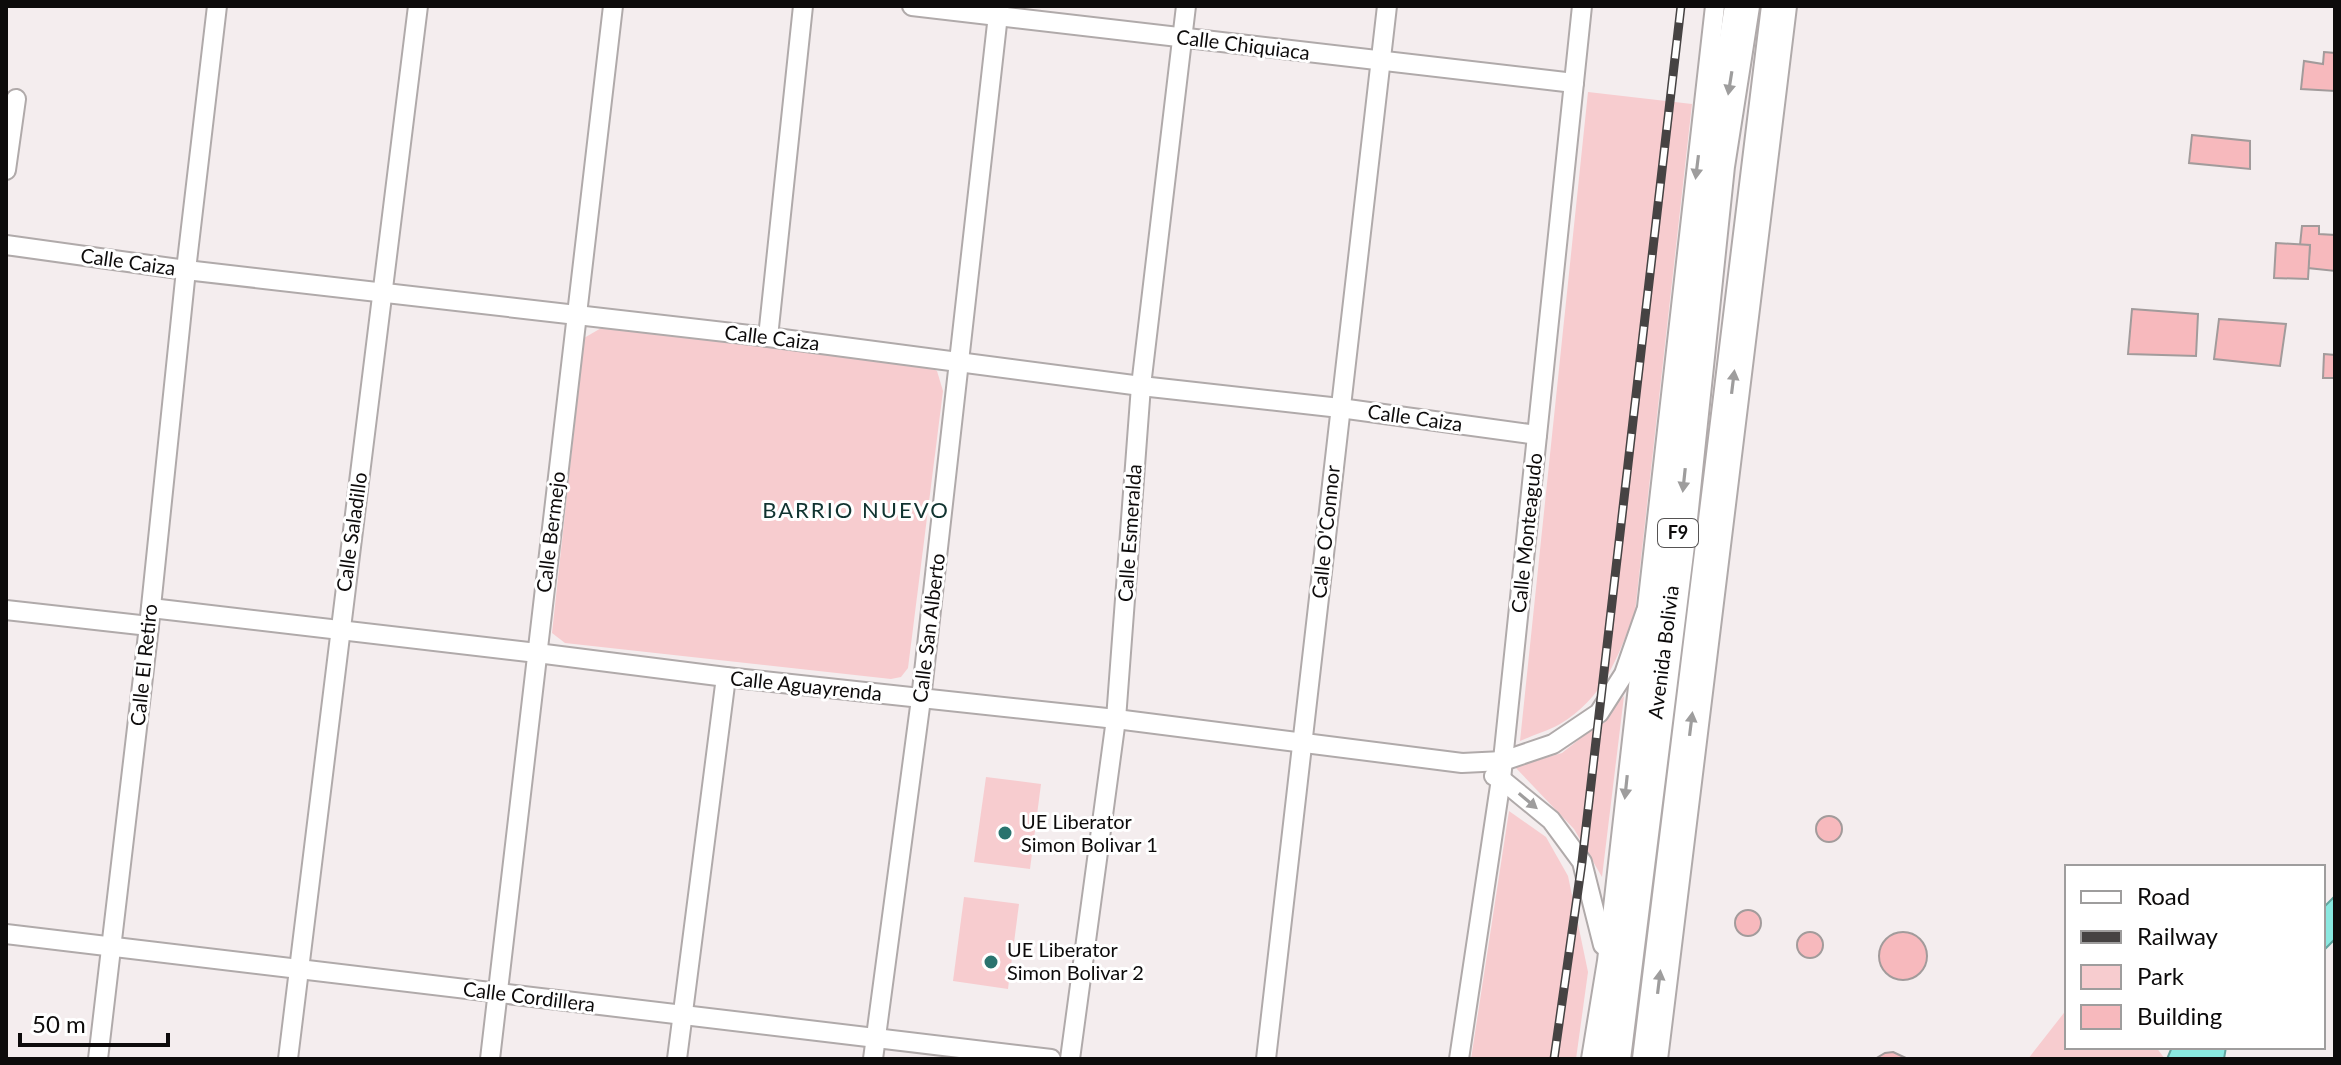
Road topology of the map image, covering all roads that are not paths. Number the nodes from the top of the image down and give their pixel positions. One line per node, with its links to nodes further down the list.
1 (217, 6): 19 (street)
2 (418, 6): 20 (street, Calle Saladillo)
3 (613, 6): 21 (street, Calle Bermejo)
4 (803, 6): 22 (street)
5 (912, 6): 12 (street, Calle Chiquiaca)
6 (1186, 6): 13 (street, Calle Esmeralda)
7 (1387, 6): 14 (street, Calle O'Connor)
8 (1582, 6): 15 (street, Calle Monteagudo)
9 (1715, 6): 28 (street, one-way to 28)
10 (1742, 6): 43 (highway, Avenida Bolivia / F9, one-way to 43)
11 (1779, 6): 56 (highway, Avenida Bolivia / F9, one-way to 11)
12 (998, 11): 13 (street, Calle Chiquiaca); 23 (street, Calle San Alberto)
13 (1183, 38): 14 (street, Calle Chiquiaca); 24 (street, Calle Esmeralda)
14 (1381, 61): 15 (street, Calle Chiquiaca); 25 (street, Calle O'Connor)
15 (1574, 83): 26 (street, Calle Monteagudo)
16 (16, 99): 17 (street)
17 (6, 170)
18 (6, 245): 19 (street, Calle Caiza)
19 (186, 270): 20 (street, Calle Caiza); 29 (street, Calle El Retiro)
20 (384, 292): 21 (street, Calle Caiza); 30 (street, Calle Saladillo)
21 (577, 315): 22 (street, Calle Caiza); 31 (street, Calle Bermejo)
22 (768, 337): 23 (street, Calle Caiza)
23 (959, 362): 24 (street, Calle Caiza); 33 (street, Calle San Alberto)
24 (1141, 386): 25 (street, Calle Caiza); 34 (street, Calle Esmeralda)
25 (1340, 408): 26 (street, Calle Caiza); 35 (street, Calle O'Connor)
26 (1537, 435): 36 (street, Calle Monteagudo)
27 (6, 610): 29 (street, Calle Aguayrenda)
28 (1646, 611): 36 (street, Calle Aguayrenda); 39 (street, one-way to 39)
29 (150, 617): 30 (street, Calle Aguayrenda); 38 (street, Calle El Retiro)
30 (339, 631): 31 (street, Calle Aguayrenda); 40 (street, Calle Saladillo)
31 (537, 653): 32 (street, Calle Aguayrenda); 41 (street, Calle Bermejo)
32 (726, 677): 33 (street, Calle Aguayrenda); 42 (street)
33 (921, 699): 34 (street, Calle Aguayrenda); 44 (street, Calle San Alberto)
34 (1116, 719): 35 (street, Calle Aguayrenda); 51 (street, Calle Esmeralda)
35 (1303, 742): 36 (street, Calle Aguayrenda); 52 (street, Calle O'Connor)
36 (1502, 770): 39 (street, one-way to 39); 53 (street, Calle Monteagudo)
37 (6, 934): 38 (street, Calle Cordillera)
38 (111, 947): 40 (street, Calle Cordillera); 45 (street, Calle El Retiro)
39 (1607, 961): 43 (street); 54 (street)
40 (298, 969): 41 (street, Calle Cordillera); 46 (street, Calle Saladillo)
41 (497, 993): 42 (street, Calle Cordillera); 47 (street, Calle Bermejo)
42 (682, 1015): 44 (street, Calle Cordillera); 48 (street)
43 (1620, 1016): 55 (highway, Avenida Bolivia / F9)
44 (876, 1038): 49 (street, Calle San Alberto); 50 (street, Calle Cordillera)
45 (98, 1059)
46 (288, 1059)
47 (490, 1059)
48 (677, 1059)
49 (873, 1059)
50 (1051, 1059)
51 (1070, 1059)
52 (1266, 1059)
53 (1459, 1059)
54 (1591, 1059)
55 (1613, 1059)
56 (1650, 1059)

